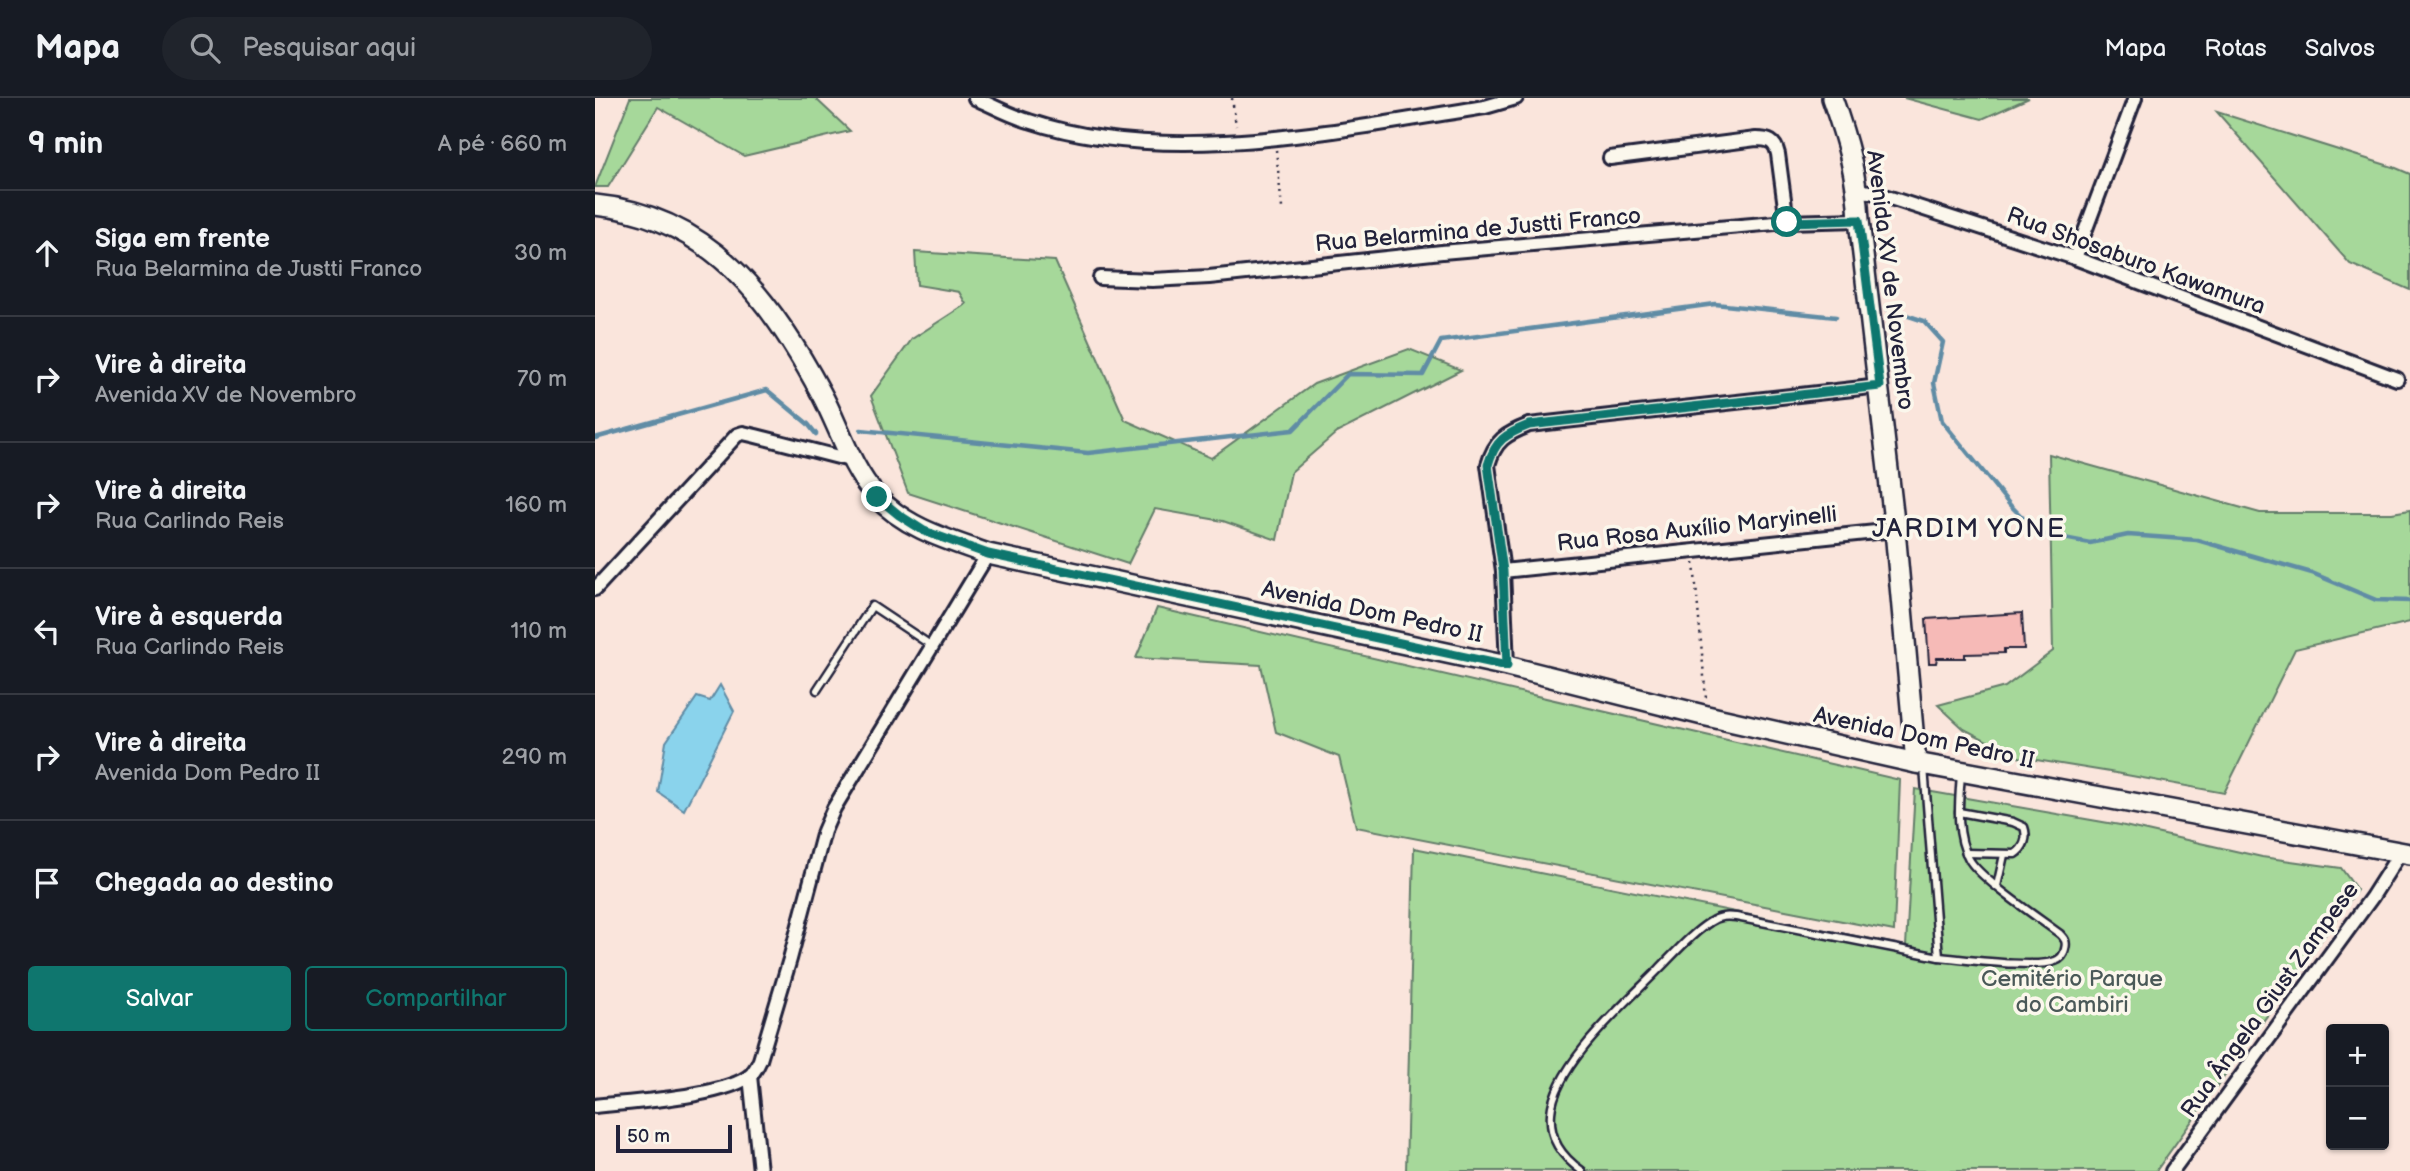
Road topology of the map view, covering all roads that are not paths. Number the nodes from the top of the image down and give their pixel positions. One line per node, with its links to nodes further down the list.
1 (975, 98): 2 (street)
2 (1516, 98)
3 (1832, 98): 6 (street, Avenida XV de Novembro)
4 (2135, 98): 10 (street)
5 (1610, 158): 9 (street)
6 (1858, 190): 8 (street, Avenida XV de Novembro); 10 (street, Rua Shosaburo Kawamura)
7 (595, 205): 14 (street, Avenida Dom Pedro II)
8 (1859, 220): 9 (street, Rua Belarmina de Justti Franco); 13 (street, Avenida XV de Novembro)
9 (1787, 222): 11 (street, Rua Belarmina de Justti Franco)
10 (2075, 258): 12 (street, Rua Shosaburo Kawamura)
11 (1100, 278)
12 (2397, 380)
13 (1880, 386): 15 (street, Avenida XV de Novembro); 17 (street)
14 (854, 461): 16 (street, Avenida Dom Pedro II); 18 (street)
15 (1895, 530): 17 (street, Rua Rosa Auxílio Maryinelli); 22 (street, Avenida XV de Novembro)
16 (988, 554): 19 (street); 20 (street, Avenida Dom Pedro II)
17 (1503, 571): 20 (street)
18 (595, 589)
19 (932, 646): 21 (lane); 32 (street)
20 (1507, 666): 23 (street, Avenida Dom Pedro II)
21 (817, 690)
22 (1914, 737): 23 (street); 24 (street, Avenida XV de Novembro)
23 (1892, 758): 24 (street, Avenida Dom Pedro II)
24 (1920, 764): 25 (street, Avenida Dom Pedro II); 31 (lane)
25 (1961, 771): 26 (lane); 28 (street, Avenida Dom Pedro II)
26 (1959, 812): 27 (lane); 29 (lane)
27 (1966, 853): 29 (lane); 30 (lane)
28 (2405, 854): 36 (street, Rua Ângela Giust Zampese)
29 (2004, 855): 30 (lane)
30 (1997, 886): 31 (lane)
31 (1939, 957): 35 (lane)
32 (750, 1076): 33 (street); 34 (street)
33 (595, 1106)
34 (760, 1171)
35 (1582, 1171)
36 (2172, 1171)

